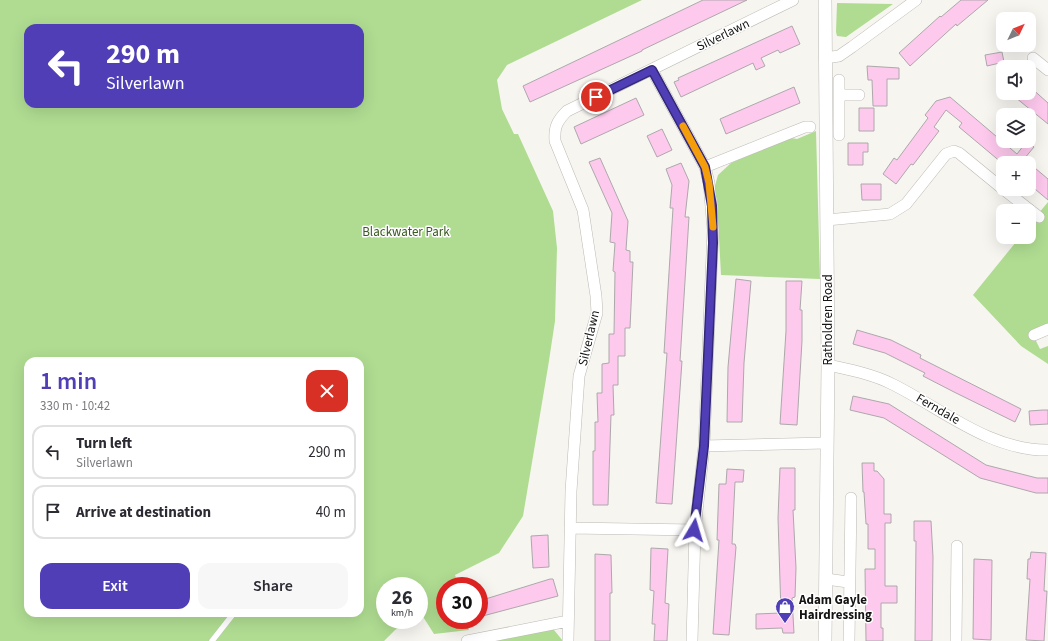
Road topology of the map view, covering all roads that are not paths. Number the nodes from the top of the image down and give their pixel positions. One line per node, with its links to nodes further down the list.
1 (793, 0): 6 (street, Silverlawn)
2 (825, 0): 4 (street, Ratholdren Road)
3 (916, 0): 4 (street)
4 (826, 58): 11 (street, Ratholdren Road)
5 (1033, 58): 7 (street)
6 (652, 70): 14 (street); 26 (street, Silverlawn)
7 (1048, 70)
8 (839, 80): 9 (street)
9 (839, 95): 10 (street); 11 (street)
10 (859, 95)
11 (832, 115): 13 (street); 18 (street, Ratholdren Road)
12 (810, 127): 14 (street)
13 (839, 135)
14 (705, 167): 23 (street)
15 (996, 184): 18 (street)
16 (1012, 196): 17 (street)
17 (1039, 218)
18 (827, 220): 21 (street, Ratholdren Road)
19 (1048, 329): 20 (street)
20 (1034, 335)
21 (828, 365): 22 (street, Ratholdren Road); 24 (street, Ferndale)
22 (826, 443): 23 (street); 29 (street, Ratholdren Road)
23 (704, 446): 27 (street)
24 (1048, 450)
25 (851, 498): 30 (street)
26 (570, 528): 27 (street); 32 (street, Silverlawn)
27 (694, 530): 36 (street)
28 (957, 546): 39 (street)
29 (826, 580): 30 (street); 37 (street, Ratholdren Road)
30 (848, 582): 38 (street)
31 (231, 617): 33 (lane)
32 (568, 621): 34 (street); 35 (street, Silverlawn)
33 (212, 641)
34 (467, 641)
35 (568, 641)
36 (692, 641)
37 (826, 641)
38 (849, 641)
39 (956, 641)

